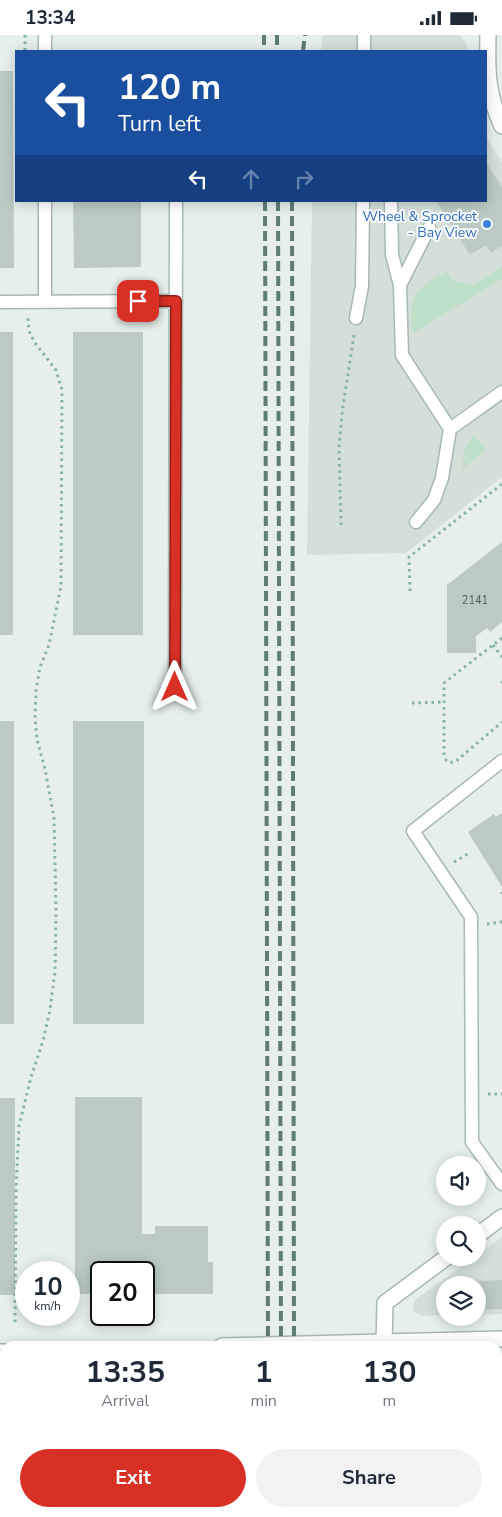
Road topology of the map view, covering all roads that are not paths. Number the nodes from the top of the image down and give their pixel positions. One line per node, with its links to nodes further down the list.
1 (45, 35): 4 (lane)
2 (364, 35): 5 (lane)
3 (488, 35): 6 (street)
4 (45, 50)
5 (364, 50)
6 (502, 126)
7 (45, 202): 13 (lane)
8 (176, 202): 14 (lane)
9 (363, 202): 16 (lane)
10 (391, 202): 12 (lane)
11 (429, 229): 12 (lane)
12 (400, 285): 18 (lane)
13 (45, 301): 14 (lane); 15 (lane)
14 (176, 301): 20 (lane)
15 (0, 302)
16 (356, 319)
17 (502, 392): 18 (lane)
18 (450, 429): 19 (lane)
19 (416, 521)
20 (175, 687)
21 (502, 761): 22 (lane)
22 (502, 1184)
23 (502, 1217): 24 (street)
24 (486, 1229)
25 (436, 1265): 27 (street)
26 (502, 1339): 28 (street)
27 (384, 1341)
28 (455, 1341)

